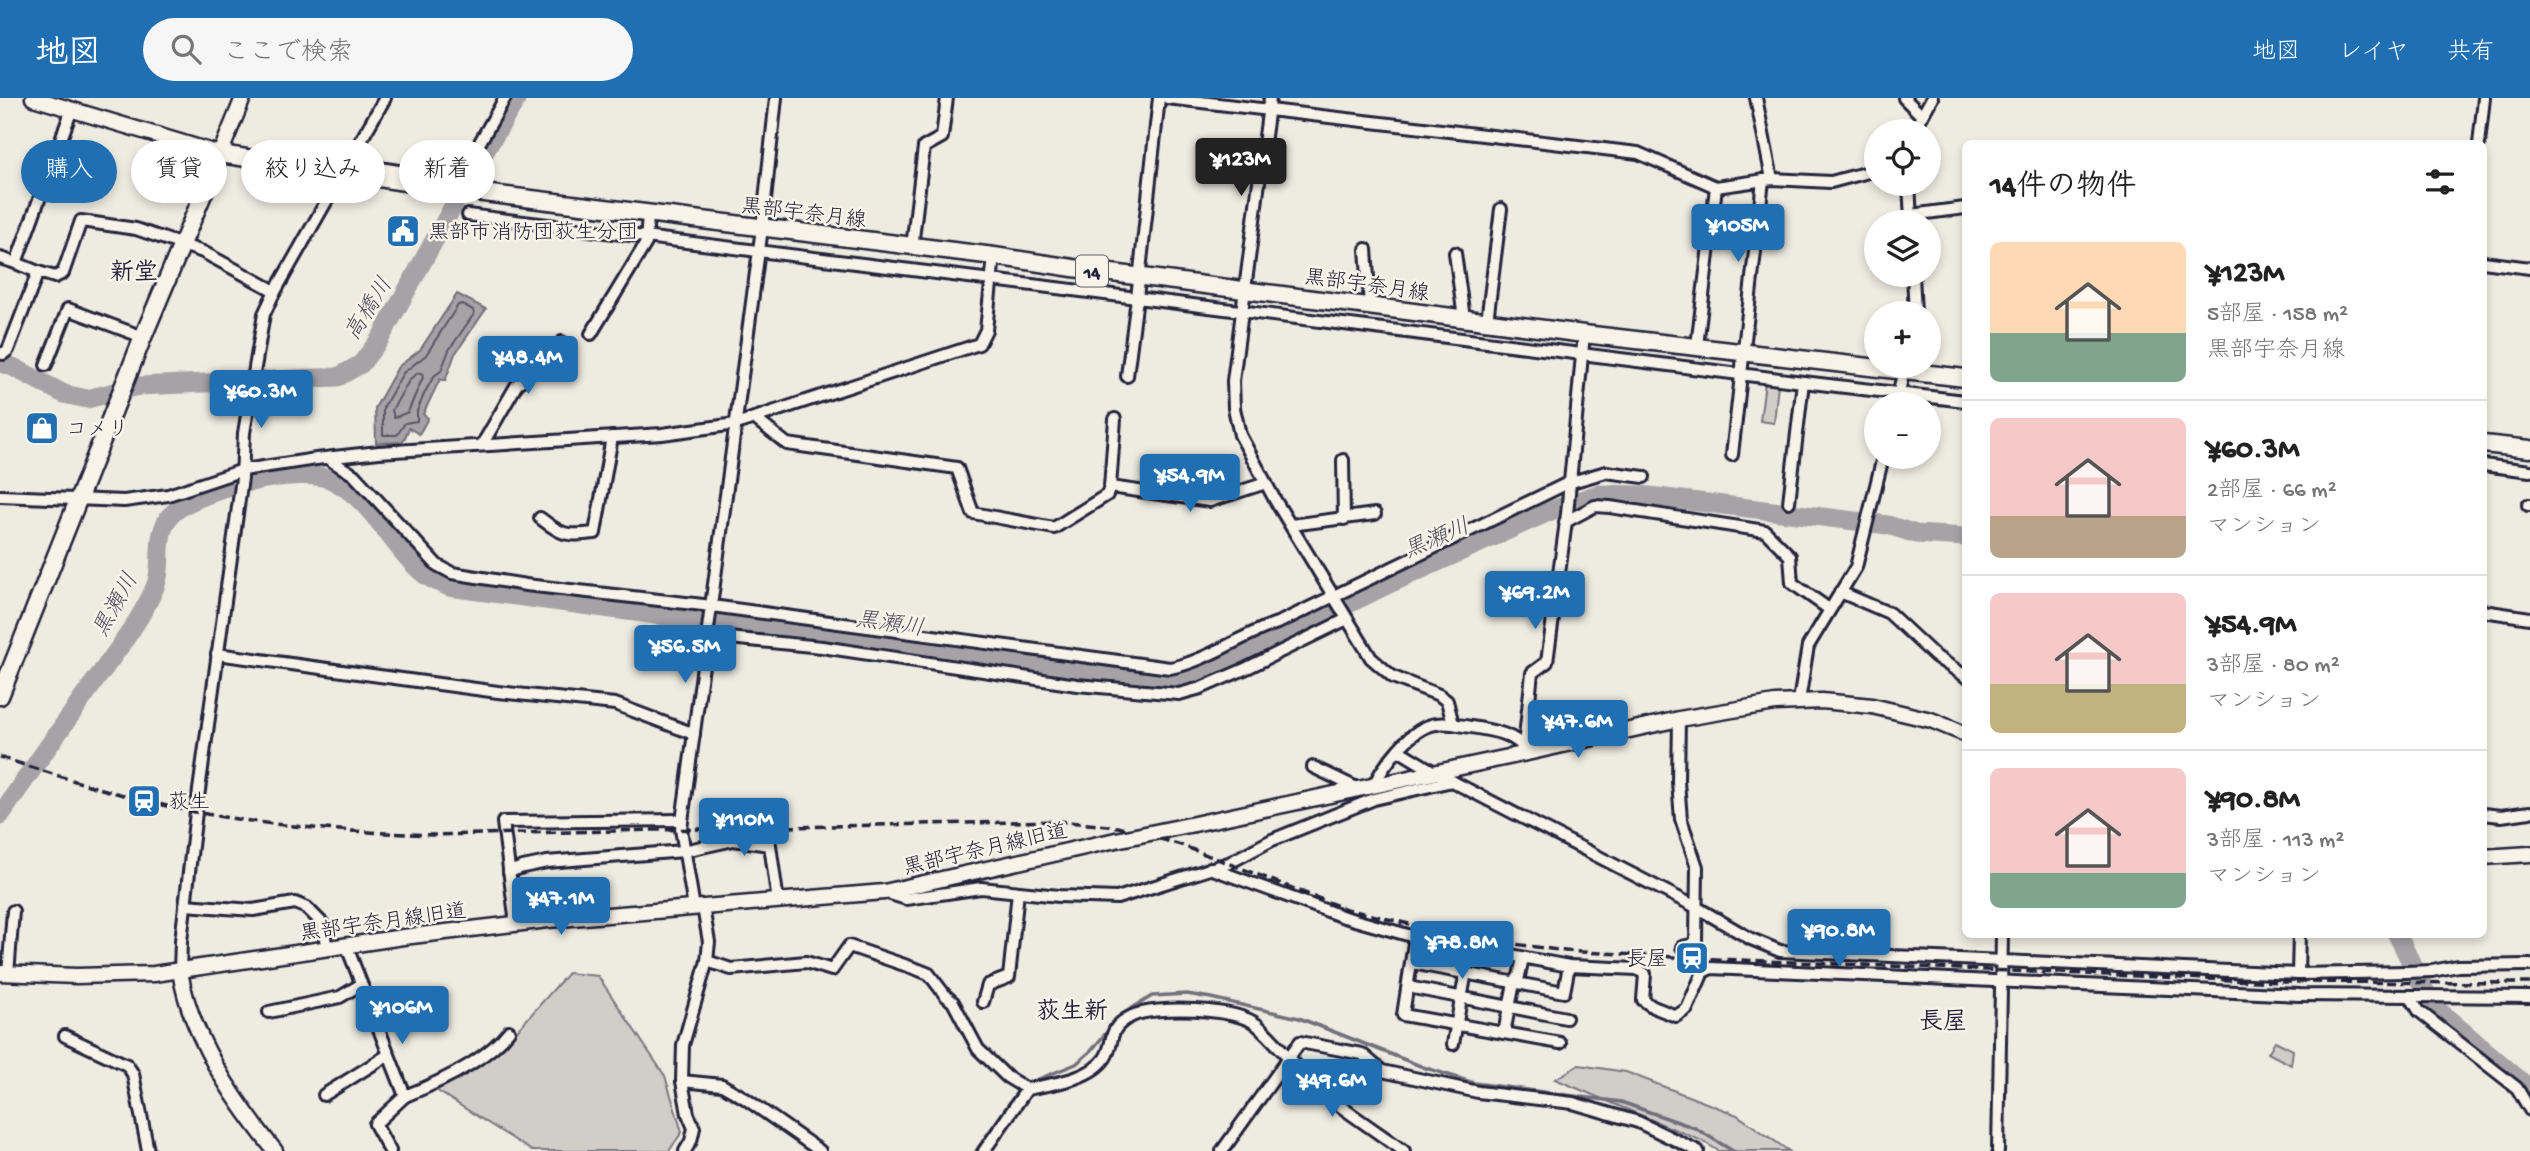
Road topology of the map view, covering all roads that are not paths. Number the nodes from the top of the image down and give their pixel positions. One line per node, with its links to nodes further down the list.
1 (33, 98): 14 (street)
2 (243, 98): 19 (street)
3 (385, 98): 20 (street)
4 (505, 98): 22 (street)
5 (776, 98): 34 (street)
6 (947, 98): 37 (street)
7 (1159, 98): 47 (street)
8 (1167, 98): 15 (street)
9 (1270, 98): 15 (street)
10 (1756, 98): 25 (street)
11 (1904, 98): 16 (street)
12 (1932, 98): 16 (street)
13 (2484, 98): 21 (street)
14 (72, 109): 18 (street); 43 (street)
15 (1268, 111): 26 (street); 49 (street)
16 (1921, 115): 17 (street)
17 (1919, 119)
18 (174, 140)
19 (226, 140)
20 (361, 140)
21 (2479, 140)
22 (385, 172)
23 (1864, 173): 25 (street)
24 (385, 174): 32 (main road, 黒部宇奈月線 / 14)
25 (1768, 180): 26 (street); 61 (street)
26 (1716, 187): 60 (street)
27 (200, 203): 36 (main road)
28 (325, 203): 50 (street)
29 (1501, 209): 55 (street)
30 (1962, 209): 31 (street)
31 (1941, 213)
32 (648, 214): 34 (main road, 黒部宇奈月線 / 14); 35 (street)
33 (468, 215): 35 (street)
34 (762, 228): 37 (main road, 黒部宇奈月線 / 14); 39 (street)
35 (646, 237): 39 (street); 56 (street)
36 (182, 245): 46 (street); 50 (street); 58 (main road)
37 (912, 247): 41 (main road, 黒部宇奈月線 / 14)
38 (1366, 249): 52 (street)
39 (759, 251): 48 (street); 76 (street)
40 (1455, 253): 54 (street)
41 (994, 256): 47 (main road, 黒部宇奈月線 / 14); 48 (street)
42 (0, 258): 43 (street)
43 (16, 263): 46 (street)
44 (2487, 263): 45 (street)
45 (2530, 268)
46 (38, 272): 62 (street)
47 (1139, 276): 49 (main road, 黒部宇奈月線 / 14); 51 (street)
48 (992, 279): 51 (street); 74 (street)
49 (1246, 289): 52 (main road, 黒部宇奈月線 / 14); 53 (street)
50 (275, 291): 87 (street)
51 (1137, 298): 53 (street); 68 (street)
52 (1370, 306): 54 (main road, 黒部宇奈月線 / 14)
53 (1242, 311): 63 (street); 89 (street)
54 (1464, 318): 55 (main road, 黒部宇奈月線 / 14)
55 (1487, 321): 57 (main road, 黒部宇奈月線 / 14)
56 (591, 334)
57 (1584, 334): 60 (main road, 黒部宇奈月線 / 14); 63 (street)
58 (144, 337): 65 (street); 93 (main road)
59 (562, 342): 79 (street)
60 (1697, 346): 61 (main road, 黒部宇奈月線 / 14)
61 (1744, 352): 64 (main road, 黒部宇奈月線 / 14); 66 (street)
62 (0, 353)
63 (1582, 354): 66 (street); 91 (street)
64 (1864, 364)
65 (46, 365)
66 (1742, 374): 70 (street); 81 (street)
67 (1941, 374): 69 (main road, 黒部宇奈月線 / 14)
68 (1127, 376)
69 (1962, 378)
70 (1803, 382): 71 (street); 94 (street)
71 (1864, 393)
72 (1941, 400): 73 (street)
73 (1962, 401)
74 (754, 418): 76 (street); 90 (street)
75 (1115, 419): 90 (street)
76 (736, 424): 77 (street); 102 (street)
77 (612, 437): 79 (street); 96 (street)
78 (2487, 444): 80 (main road)
79 (482, 445): 82 (street)
80 (2530, 449)
81 (1732, 455)
82 (327, 458): 87 (street); 102 (street)
83 (1343, 460): 98 (street)
84 (2487, 466): 86 (street)
85 (1879, 469): 100 (street)
86 (2530, 471)
87 (242, 474): 93 (street); 108 (street)
88 (1644, 477): 91 (street)
89 (1266, 483): 90 (street); 99 (street)
90 (1110, 487)
91 (1568, 487): 97 (street); 101 (street)
92 (0, 496): 93 (street)
93 (79, 498): 110 (main road)
94 (1789, 502)
95 (1375, 514): 98 (street)
96 (540, 518)
97 (1566, 518): 103 (street); 117 (street)
98 (1344, 519): 99 (street)
99 (1291, 525): 101 (street)
100 (1840, 593): 103 (street); 109 (street)
101 (1334, 598): 102 (street); 105 (street)
102 (712, 607): 107 (street)
103 (1829, 609): 111 (street)
104 (2487, 612): 106 (street)
105 (1346, 618): 107 (street); 113 (street)
106 (2530, 618)
107 (708, 638): 115 (street)
108 (217, 654): 115 (street); 133 (street)
109 (1962, 674)
110 (0, 696)
111 (1799, 701): 112 (street, 黒部宇奈月線旧道); 114 (street, 黒部宇奈月線旧道)
112 (1679, 719): 117 (street, 黒部宇奈月線旧道); 135 (street)
113 (1453, 724): 116 (street); 117 (street)
114 (1962, 733)
115 (694, 734): 124 (street)
116 (1398, 750): 119 (street); 121 (street)
117 (1525, 750): 119 (street, 黒部宇奈月線旧道)
118 (1313, 767): 121 (street)
119 (1436, 773): 120 (street); 121 (street, 黒部宇奈月線旧道)
120 (1452, 781): 128 (street); 135 (street)
121 (1366, 788): 130 (street, 黒部宇奈月線旧道, bridge)
122 (2530, 812): 123 (street)
123 (2487, 814)
124 (682, 820): 125 (street); 129 (street)
125 (684, 851): 129 (street); 132 (street); 134 (street)
126 (2530, 854): 127 (street)
127 (2487, 857)
128 (1210, 868): 131 (street); 138 (street)
129 (509, 872): 137 (street)
130 (884, 892): 131 (street); 132 (street, 黒部宇奈月線旧道)
131 (1018, 892): 162 (street)
132 (778, 902): 134 (street, 黒部宇奈月線旧道)
133 (185, 905): 144 (street); 151 (street)
134 (699, 908): 137 (street, 黒部宇奈月線旧道); 147 (street)
135 (1696, 908): 142 (street); 146 (street)
136 (13, 911): 153 (street)
137 (516, 924): 141 (street, 黒部宇奈月線旧道)
138 (1415, 937): 143 (street); 148 (street)
139 (2002, 938): 146 (street)
140 (2299, 938): 154 (street)
141 (346, 947): 144 (street, 黒部宇奈月線旧道); 157 (street)
142 (1682, 947)
143 (1470, 949): 145 (street); 152 (street)
144 (327, 950): 151 (street, 黒部宇奈月線旧道)
145 (1523, 958): 150 (street); 156 (street)
146 (2002, 959): 154 (street); 155 (street)
147 (707, 961): 174 (street); 175 (street)
148 (1412, 963): 152 (street); 158 (street)
149 (2530, 965): 154 (street)
150 (1569, 966): 155 (street); 156 (street)
151 (180, 971): 153 (street, 黒部宇奈月線旧道); 180 (street)
152 (1466, 973): 156 (street); 160 (street)
153 (4, 974)
154 (2298, 974)
155 (2002, 980): 159 (street); 188 (street)
156 (1514, 983): 163 (street)
157 (360, 985): 164 (street); 172 (street)
158 (1408, 987): 160 (street); 166 (street)
159 (2413, 996): 161 (street); 178 (street)
160 (1461, 997): 163 (street); 166 (street)
161 (2530, 997)
162 (984, 1002)
163 (1508, 1008): 165 (street); 168 (street)
164 (269, 1012)
165 (1566, 1018)
166 (1457, 1025): 168 (street); 171 (street)
167 (509, 1031): 177 (street)
168 (1504, 1033): 170 (street)
169 (65, 1036): 179 (street)
170 (1560, 1043)
171 (1453, 1044)
172 (388, 1055): 176 (street); 177 (street)
173 (1289, 1057): 175 (street); 185 (street); 186 (street); 187 (street)
174 (682, 1081): 182 (street); 183 (street)
175 (1027, 1089): 184 (street)
176 (324, 1095)
177 (405, 1096): 181 (street)
178 (2530, 1110)
179 (148, 1151)
180 (275, 1151)
181 (390, 1151)
182 (685, 1151)
183 (820, 1151)
184 (984, 1151)
185 (1222, 1151)
186 (1404, 1151)
187 (1698, 1151)
188 (1998, 1151)

